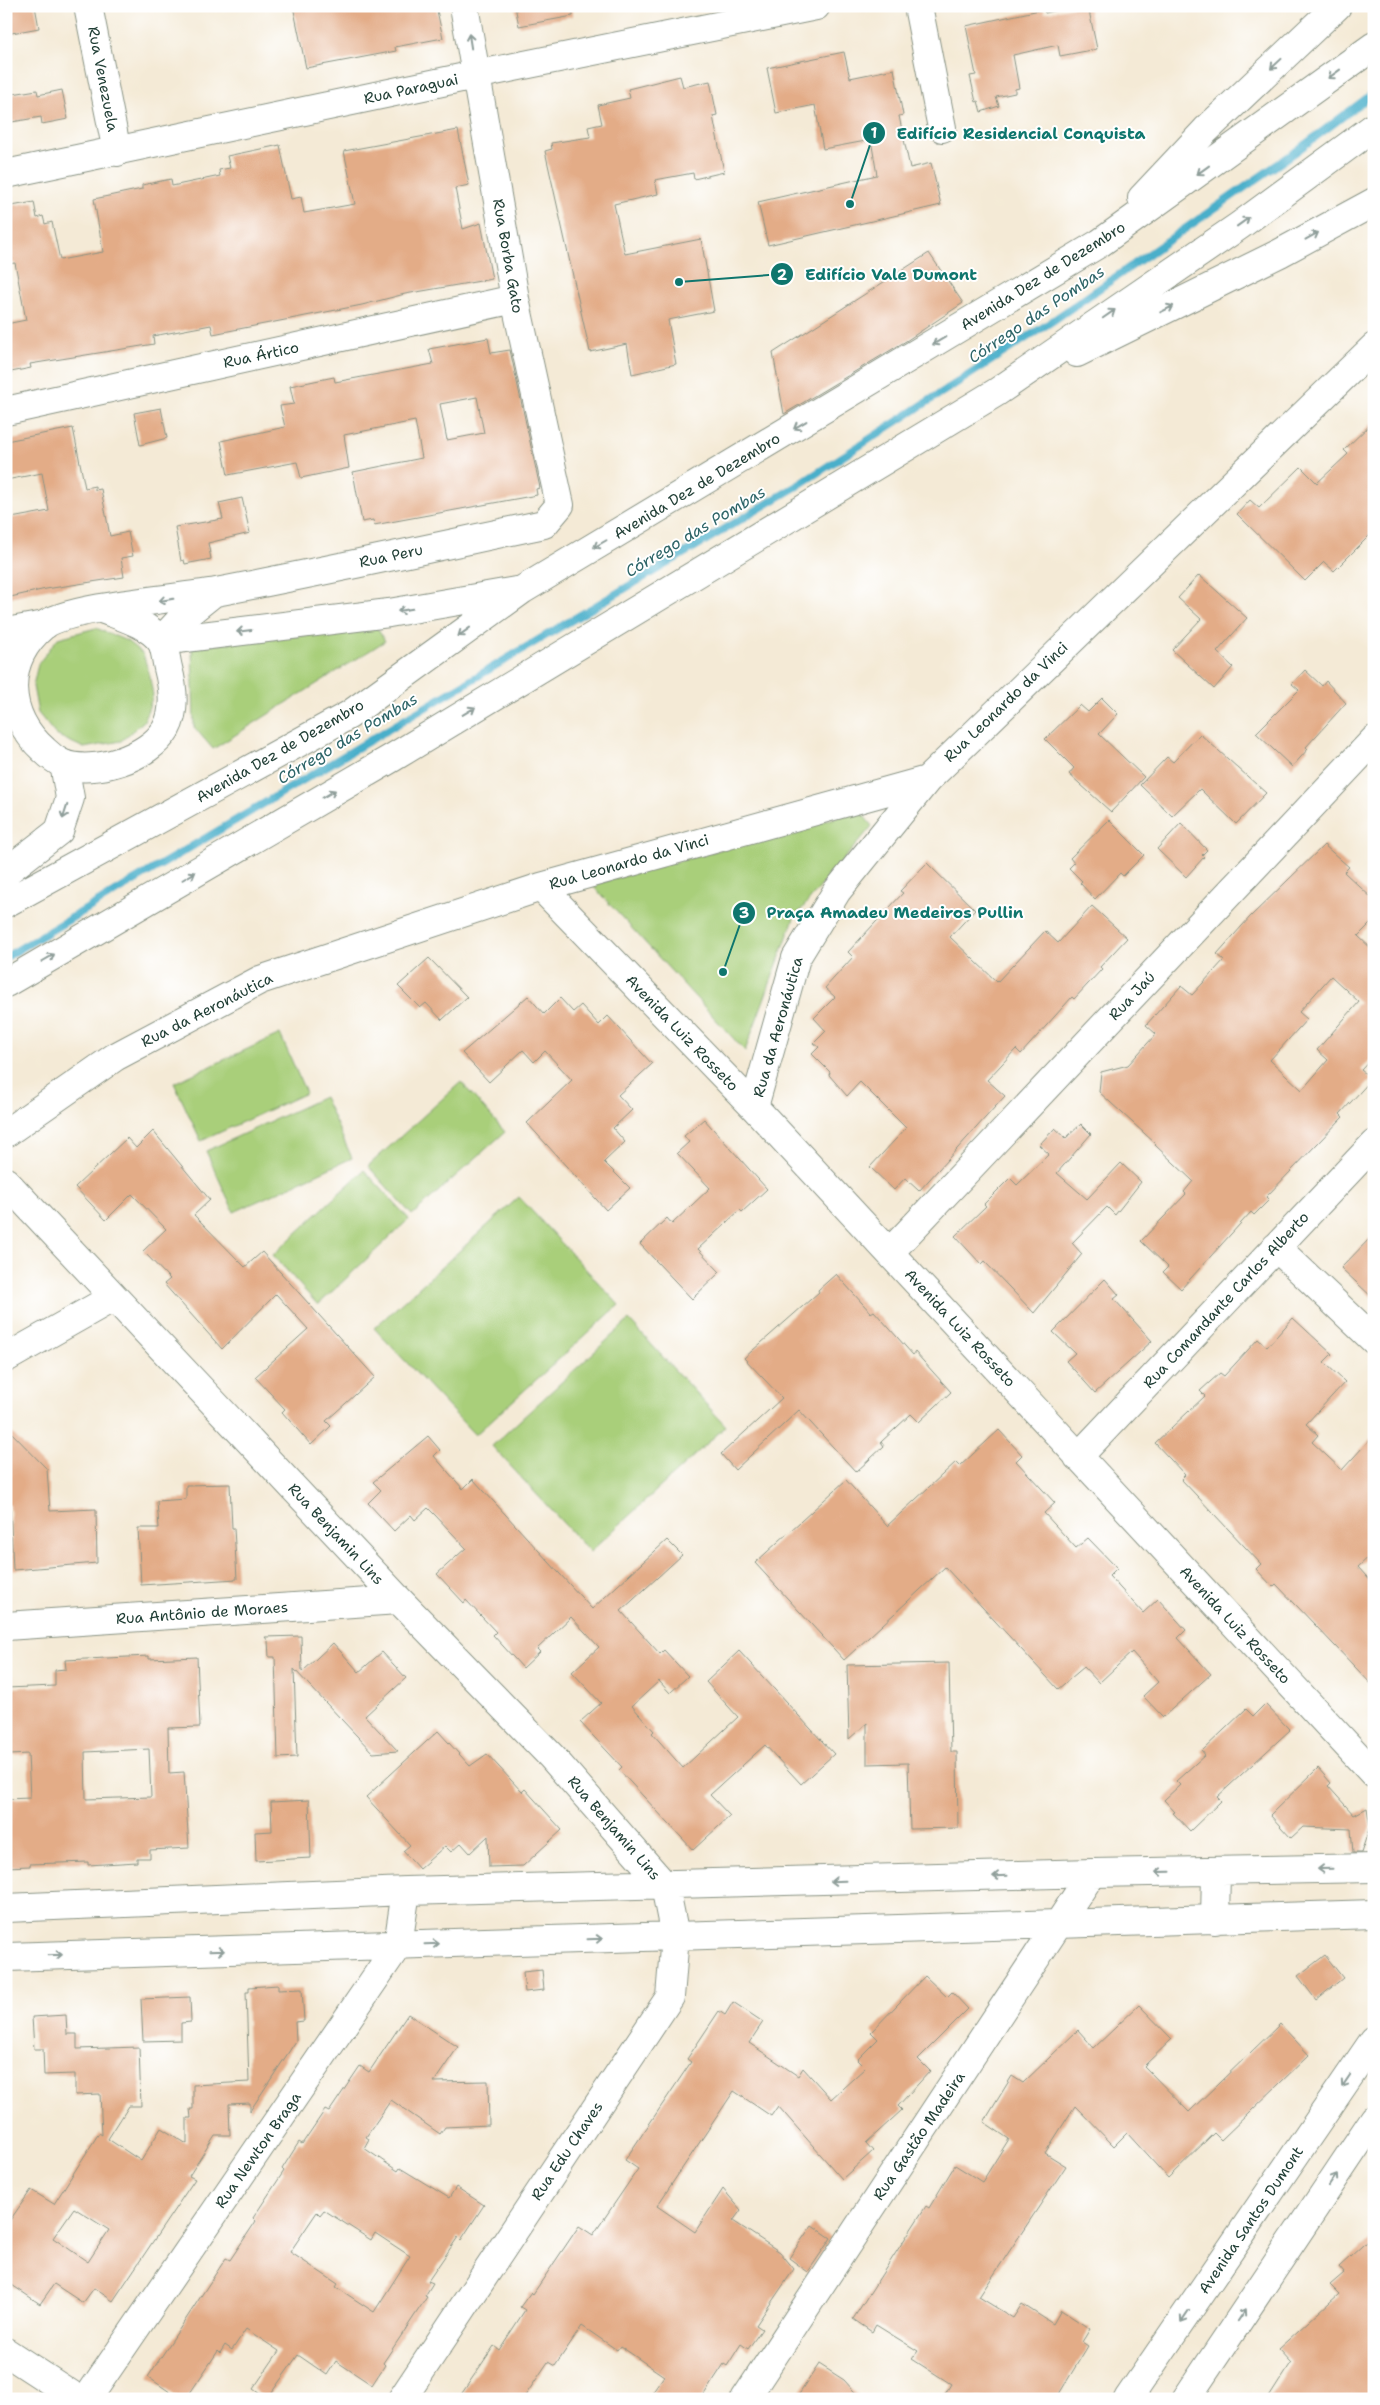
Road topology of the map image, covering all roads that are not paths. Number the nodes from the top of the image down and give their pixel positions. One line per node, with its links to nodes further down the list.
1 (88, 6): 10 (main road, Rua Venezuela)
2 (464, 6): 7 (main road, Rua Borba Gato, one-way to 2)
3 (816, 6): 7 (main road, Rua Paraguai)
4 (918, 6): 9 (main road)
5 (1337, 6): 13 (main road, one-way to 13)
6 (1374, 46): 13 (main road, Avenida Dez de Dezembro, one-way to 13)
7 (475, 75): 10 (main road, Rua Paraguai); 14 (main road, Rua Borba Gato)
8 (1374, 127): 16 (main road, one-way to 8)
9 (942, 128)
10 (117, 152): 11 (main road, Rua Paraguai)
11 (6, 174)
12 (1374, 202): 16 (main road, one-way to 12)
13 (1100, 243): 19 (main road, Avenida Dez de Dezembro, one-way to 19)
14 (515, 299): 17 (main road, Rua Ártico); 18 (main road, Rua Borba Gato)
15 (1374, 347): 29 (main road, Rua Leonardo da Vinci)
16 (997, 392): 33 (main road, one-way to 16)
17 (6, 411)
18 (560, 505): 20 (main road, Rua Peru)
19 (522, 590): 24 (main road, one-way to 24); 32 (main road, Avenida Dez de Dezembro, one-way to 32)
20 (214, 592): 21 (main road, Rua Peru, one-way to 21); 24 (main road, Rua Peru)
21 (102, 609): 22 (main road); 24 (main road)
22 (45, 625): 23 (main road); 25 (main road)
23 (6, 632)
24 (161, 641): 28 (main road)
25 (11, 660): 26 (main road)
26 (11, 719): 28 (main road)
27 (1374, 740): 39 (main road, Rua Jaú)
28 (64, 764): 30 (main road, one-way to 30)
29 (927, 780): 31 (main road, Rua Leonardo da Vinci); 34 (main road, Rua da Aeronáutica)
30 (6, 872)
31 (541, 887): 34 (main road, Avenida Luiz Rosseto); 35 (main road, Rua da Aeronáutica)
32 (6, 904)
33 (6, 983)
34 (754, 1107): 39 (main road, Avenida Luiz Rosseto)
35 (6, 1133)
36 (1374, 1144): 38 (main road, Rua Comandante Carlos Alberto)
37 (6, 1182): 40 (main road, Rua Benjamin Lins)
38 (1276, 1247): 41 (main road); 43 (main road, Rua Comandante Carlos Alberto)
39 (890, 1252): 43 (main road, Avenida Luiz Rosseto)
40 (114, 1297): 42 (main road); 44 (main road, Rua Benjamin Lins)
41 (1374, 1340)
42 (6, 1358)
43 (1078, 1457): 46 (main road, Avenida Luiz Rosseto)
44 (398, 1600): 45 (main road, Rua Antônio de Moraes); 50 (main road, Rua Benjamin Lins)
45 (6, 1626)
46 (1374, 1774)
47 (1374, 1868): 48 (main road, one-way to 48)
48 (1216, 1870): 49 (main road, one-way to 49); 54 (main road)
49 (1092, 1873): 50 (main road, one-way to 50); 55 (main road, Rua Gastão Madeira)
50 (665, 1886): 51 (main road); 56 (main road, Rua Edu Chaves)
51 (406, 1891): 52 (main road); 57 (main road, Rua Newton Braga)
52 (6, 1908)
53 (1374, 1914): 54 (main road)
54 (1215, 1920): 55 (main road)
55 (1060, 1923): 56 (main road); 65 (main road, Rua Gastão Madeira)
56 (675, 1936): 57 (main road, one-way to 56); 64 (main road, Rua Edu Chaves)
57 (398, 1946): 58 (main road, one-way to 57); 63 (main road, Rua Newton Braga)
58 (6, 1957)
59 (1374, 2040): 66 (main road, Avenida Santos Dumont, one-way to 66)
60 (1374, 2119): 67 (main road, one-way to 60)
61 (6, 2352): 62 (main road)
62 (78, 2399)
63 (87, 2399)
64 (402, 2399)
65 (745, 2399)
66 (1128, 2399)
67 (1186, 2399)

